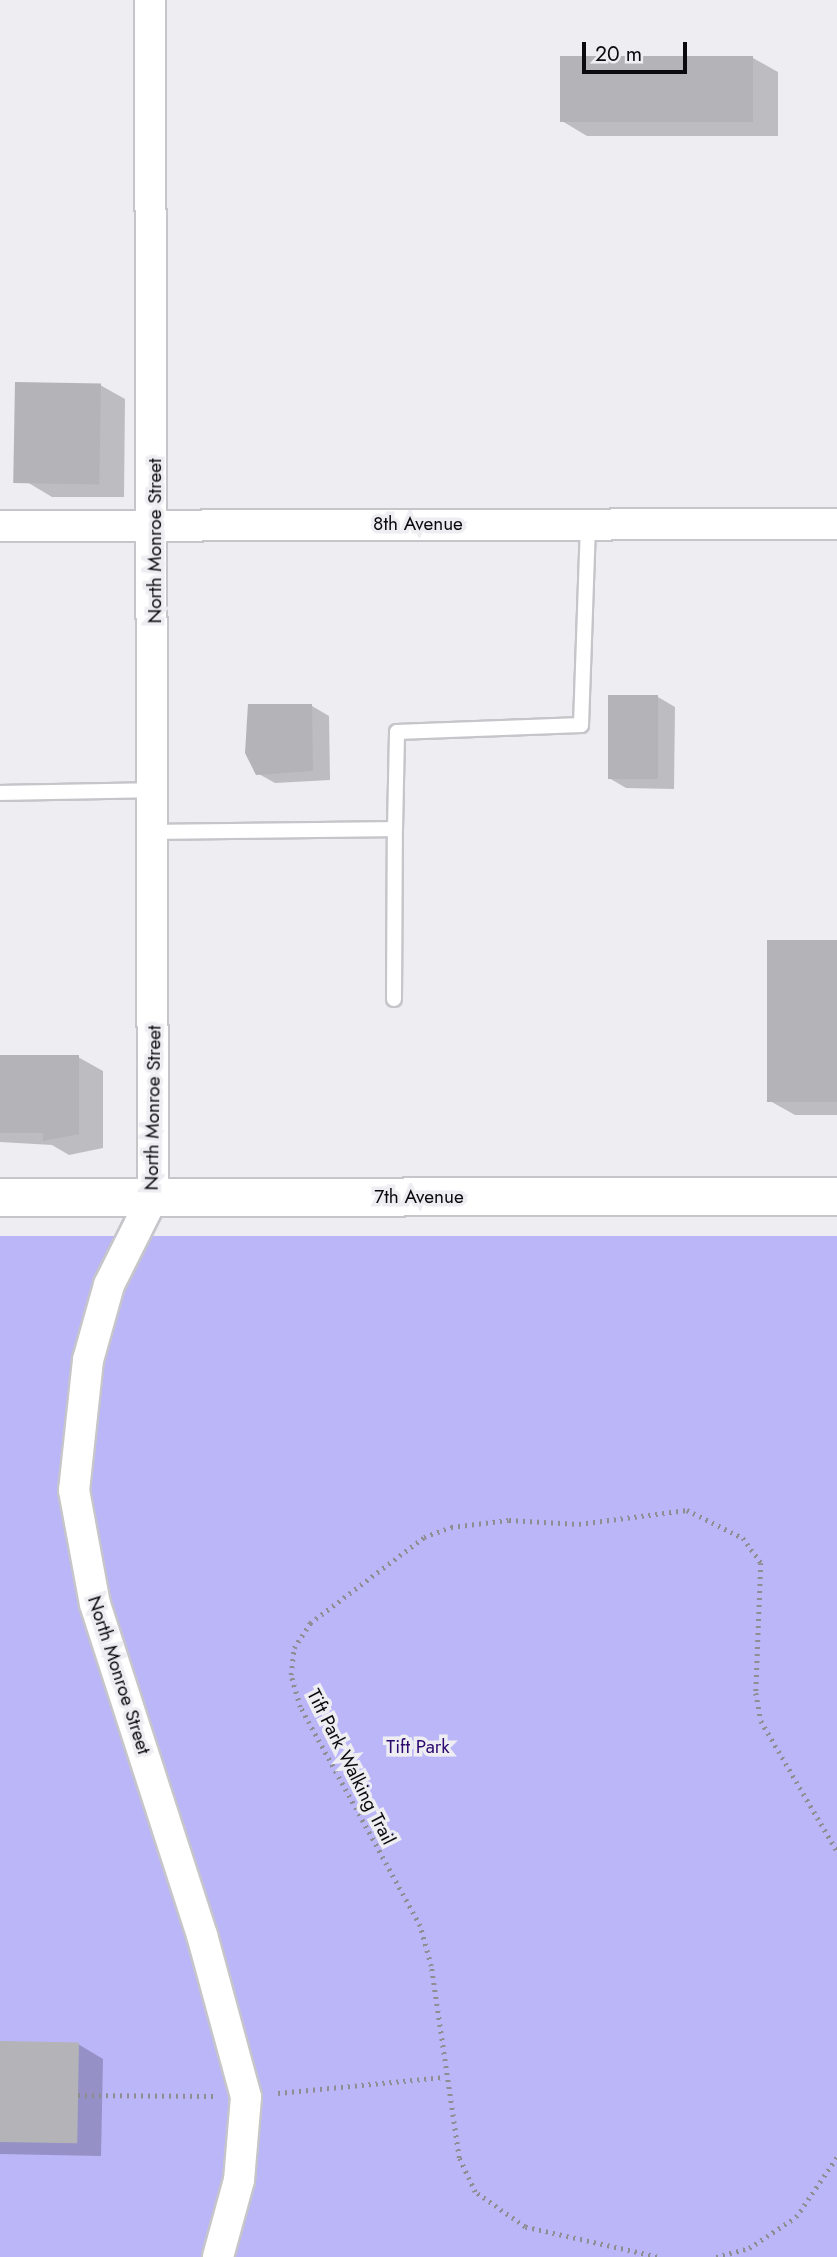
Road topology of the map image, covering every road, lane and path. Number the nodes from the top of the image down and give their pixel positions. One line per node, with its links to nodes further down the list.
1 (150, 0): 2 (street, North Monroe Street)
2 (156, 523): 3 (street, 8th Avenue); 5 (street, 8th Avenue); 6 (street, North Monroe Street)
3 (588, 524): 4 (street, 8th Avenue); 8 (lane)
4 (837, 524)
5 (0, 526)
6 (154, 790): 7 (lane); 9 (street, North Monroe Street)
7 (0, 793)
8 (395, 829): 9 (lane); 10 (lane)
9 (153, 832): 13 (street, North Monroe Street)
10 (394, 999)
11 (837, 1196): 13 (street, 7th Avenue)
12 (0, 1197): 13 (street, 7th Avenue)
13 (153, 1197): 16 (street, North Monroe Street)
14 (837, 1851): 17 (path, Tift Park Walking Trail)
15 (837, 2157): 18 (path)
16 (218, 2257)
17 (657, 2257)
18 (716, 2257)

